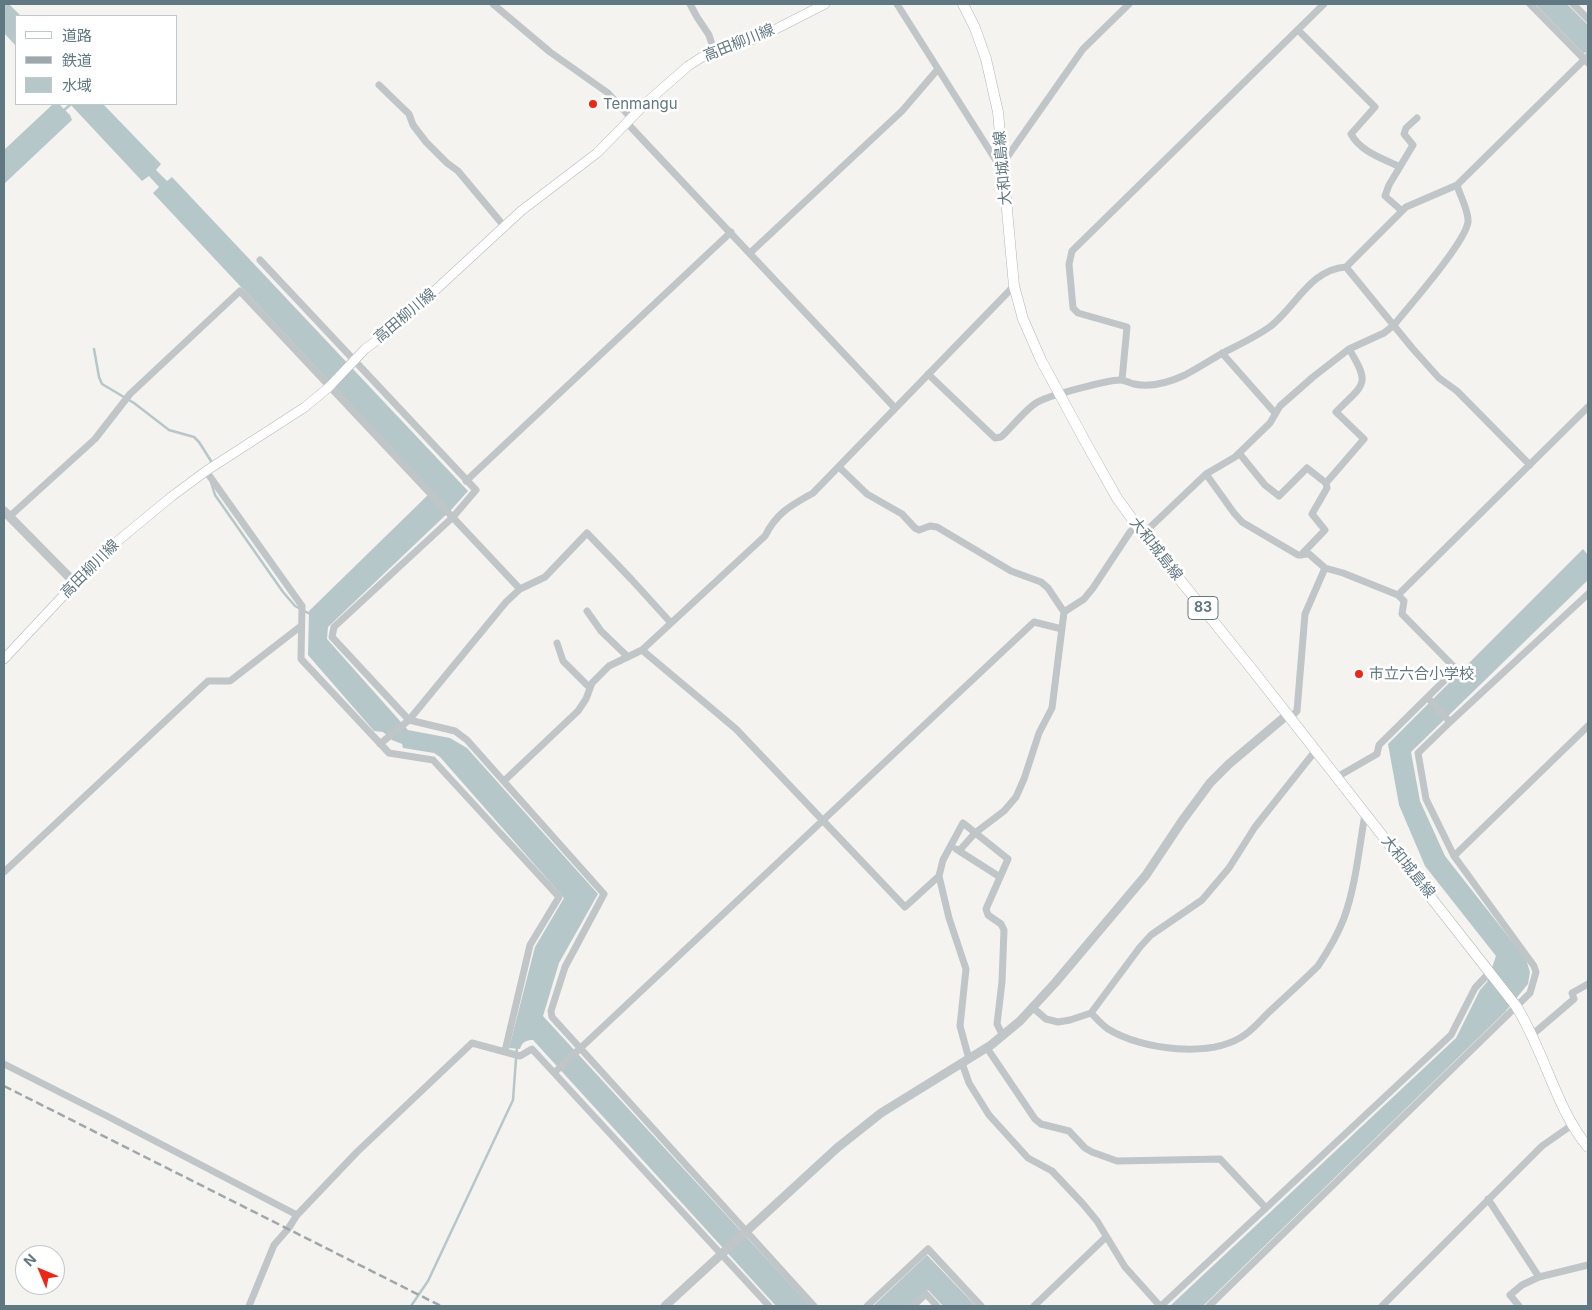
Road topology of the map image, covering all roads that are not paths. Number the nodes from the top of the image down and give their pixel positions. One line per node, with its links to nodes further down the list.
1 (495, 4): 17 (street)
2 (690, 4): 12 (street)
3 (825, 4): 12 (main road, 高田柳川線)
4 (897, 4): 14 (street)
5 (963, 4): 18 (main road, 大和城島線 / 83)
6 (1129, 4): 18 (street)
7 (1324, 4): 11 (street)
8 (1530, 4): 13 (street)
9 (1573, 4): 10 (street)
10 (1588, 19)
11 (1298, 30): 19 (street); 33 (street)
12 (714, 51): 17 (main road, 高田柳川線)
13 (1587, 60): 20 (street)
14 (938, 69): 18 (street); 24 (street)
15 (379, 85): 22 (street)
16 (1417, 118): 19 (street)
17 (629, 120): 22 (main road, 高田柳川線); 23 (street)
18 (1004, 167): 27 (main road, 大和城島線 / 83)
19 (1400, 167): 21 (street)
20 (1457, 185): 21 (street); 28 (street)
21 (1402, 211): 26 (street)
22 (504, 226): 31 (main road, 高田柳川線)
23 (731, 232): 24 (street); 44 (street)
24 (750, 253): 37 (street)
25 (260, 260): 31 (street)
26 (1346, 267): 28 (street); 30 (street)
27 (1014, 286): 32 (street); 35 (main road, 大和城島線 / 83)
28 (1394, 325): 29 (street); 40 (street)
29 (1350, 349): 38 (street); 45 (street)
30 (1222, 354): 33 (street); 38 (street)
31 (352, 362): 34 (main road, 高田柳川線); 44 (street)
32 (928, 374): 35 (street); 37 (street)
33 (1122, 380): 35 (street)
34 (330, 385): 42 (main road, 高田柳川線); 46 (street); 47 (street)
35 (1060, 394): 48 (main road, 大和城島線 / 83)
36 (1588, 407): 40 (street)
37 (895, 408): 41 (street)
38 (1275, 413): 39 (street)
39 (1239, 453): 43 (street); 45 (street)
40 (1530, 465): 54 (street)
41 (838, 467): 56 (street); 57 (street)
42 (206, 471): 51 (main road, 高田柳川線); 58 (street)
43 (1206, 474): 48 (street); 49 (street)
44 (466, 481): 47 (street)
45 (1326, 483): 49 (street)
46 (6, 514): 51 (street)
47 (453, 517): 52 (street); 68 (street)
48 (1140, 530): 56 (street); 66 (main road, 大和城島線 / 83)
49 (1301, 555): 50 (street)
50 (1324, 568): 54 (street); 66 (street)
51 (75, 583): 63 (main road, 高田柳川線)
52 (520, 589): 57 (street); 68 (street)
53 (1588, 594): 67 (street)
54 (1398, 595): 65 (street)
55 (587, 611): 62 (street)
56 (1064, 612): 59 (street)
57 (671, 623): 61 (street)
58 (301, 626): 70 (street); 80 (street)
59 (1062, 629): 75 (street); 76 (street)
60 (557, 643): 64 (street)
61 (642, 650): 62 (street); 75 (street)
62 (628, 657): 64 (street)
63 (4, 658)
64 (590, 688): 73 (street)
65 (1428, 698): 67 (street); 72 (street)
66 (1289, 717): 71 (main road, 大和城島線 / 83); 86 (street)
67 (1447, 719): 79 (street)
68 (408, 720): 70 (street); 73 (street)
69 (1588, 726): 79 (street)
70 (380, 744): 92 (street)
71 (1316, 750): 72 (main road, 大和城島線 / 83); 87 (street)
72 (1337, 777): 74 (main road, 大和城島線 / 83)
73 (504, 781): 91 (street)
74 (1365, 814): 83 (main road, 大和城島線 / 83); 87 (street)
75 (823, 821): 81 (street); 91 (street)
76 (975, 832): 77 (street); 78 (street); 82 (street)
77 (951, 846): 78 (street); 81 (street)
78 (959, 851): 82 (street)
79 (1454, 856): 85 (street)
80 (4, 872)
81 (939, 876): 93 (street)
82 (1000, 876): 89 (street)
83 (1490, 972): 85 (main road, 大和城島線 / 83); 99 (street)
84 (1588, 984): 88 (street)
85 (1516, 1006): 88 (main road, 大和城島線 / 83); 116 (street)
86 (1032, 1007): 87 (street); 89 (street)
87 (1091, 1013)
88 (1532, 1035): 96 (main road, 大和城島線 / 83)
89 (1003, 1036): 90 (street)
90 (987, 1048): 93 (street); 99 (street)
91 (580, 1049): 95 (street); 101 (street)
92 (505, 1050): 95 (street); 100 (street)
93 (965, 1061): 101 (street); 102 (street)
94 (4, 1064): 100 (street)
95 (554, 1072): 103 (street)
96 (1572, 1125): 97 (main road, 大和城島線 / 83); 98 (street)
97 (1588, 1147)
98 (1488, 1199): 105 (street); 117 (street)
99 (1266, 1208): 115 (street)
100 (297, 1215): 106 (street)
101 (746, 1232): 103 (street); 109 (street)
102 (1106, 1237): 114 (street); 115 (street)
103 (722, 1254): 107 (street); 108 (street)
104 (1588, 1265): 105 (street)
105 (1539, 1277): 118 (street)
106 (250, 1306)
107 (665, 1306)
108 (769, 1306)
109 (814, 1306)
110 (867, 1306): 113 (street)
111 (913, 1306): 112 (street)
112 (937, 1306)
113 (981, 1306)
114 (1034, 1306)
115 (1161, 1306)
116 (1209, 1306)
117 (1382, 1306)
118 (1519, 1306)

